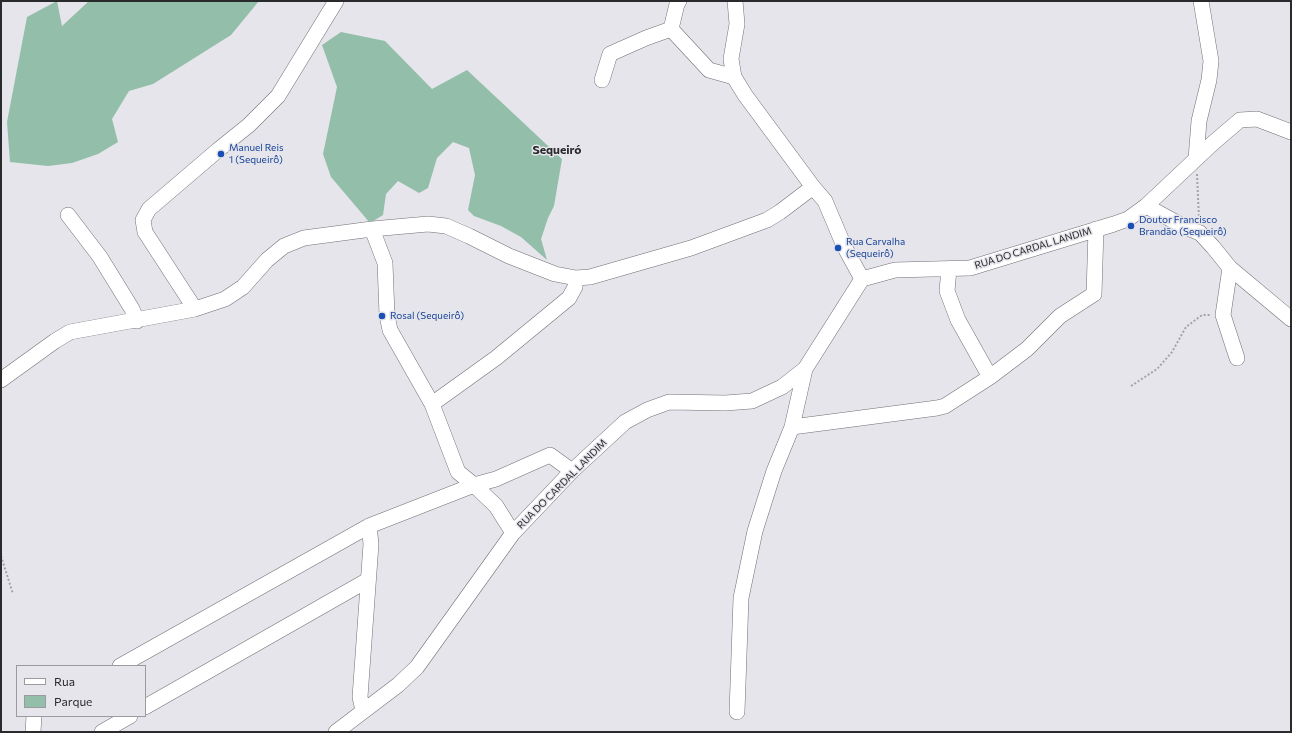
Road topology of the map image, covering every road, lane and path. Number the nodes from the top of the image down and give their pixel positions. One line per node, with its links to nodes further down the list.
1 (336, 1): 20 (street)
2 (679, 1): 5 (street)
3 (735, 1): 6 (street)
4 (1201, 1): 9 (street)
5 (671, 29): 6 (street); 7 (street)
6 (734, 78): 10 (street)
7 (602, 80)
8 (1291, 132): 9 (street, RUA DO CARDAL LANDIM)
9 (1196, 159): 11 (street, RUA DO CARDAL LANDIM); 15 (path)
10 (813, 187): 18 (street); 19 (street)
11 (1146, 206): 14 (street, RUA DO CARDAL LANDIM); 15 (street)
12 (68, 214): 23 (street)
13 (372, 229): 18 (street); 20 (street); 29 (street)
14 (1096, 230): 17 (street, RUA DO CARDAL LANDIM); 26 (street)
15 (1200, 233): 16 (street)
16 (1230, 268): 21 (street); 22 (street)
17 (949, 269): 19 (street, RUA DO CARDAL LANDIM); 26 (street)
18 (576, 278): 29 (street)
19 (862, 279): 25 (street, RUA DO CARDAL LANDIM)
20 (195, 309): 23 (street)
21 (1223, 315): 24 (street); 28 (path)
22 (1291, 319)
23 (137, 320): 27 (street)
24 (1237, 358)
25 (805, 369): 30 (street); 31 (street, RUA DO CARDAL LANDIM)
26 (990, 377): 30 (street)
27 (1, 380)
28 (1131, 386)
29 (432, 404): 32 (street)
30 (792, 427): 41 (street)
31 (572, 471): 32 (street); 34 (street, RUA DO CARDAL LANDIM)
32 (474, 485): 33 (street); 34 (street)
33 (369, 526): 36 (street); 38 (street)
34 (513, 533): 40 (street, RUA DO CARDAL LANDIM)
35 (1, 556): 37 (path)
36 (368, 580): 39 (street); 40 (street)
37 (13, 594)
38 (122, 665)
39 (146, 706)
40 (363, 711): 46 (street, RUA DO CARDAL LANDIM)
41 (737, 712)
42 (34, 717): 44 (street)
43 (128, 717): 45 (street)
44 (33, 732)
45 (102, 732)
46 (336, 732)

